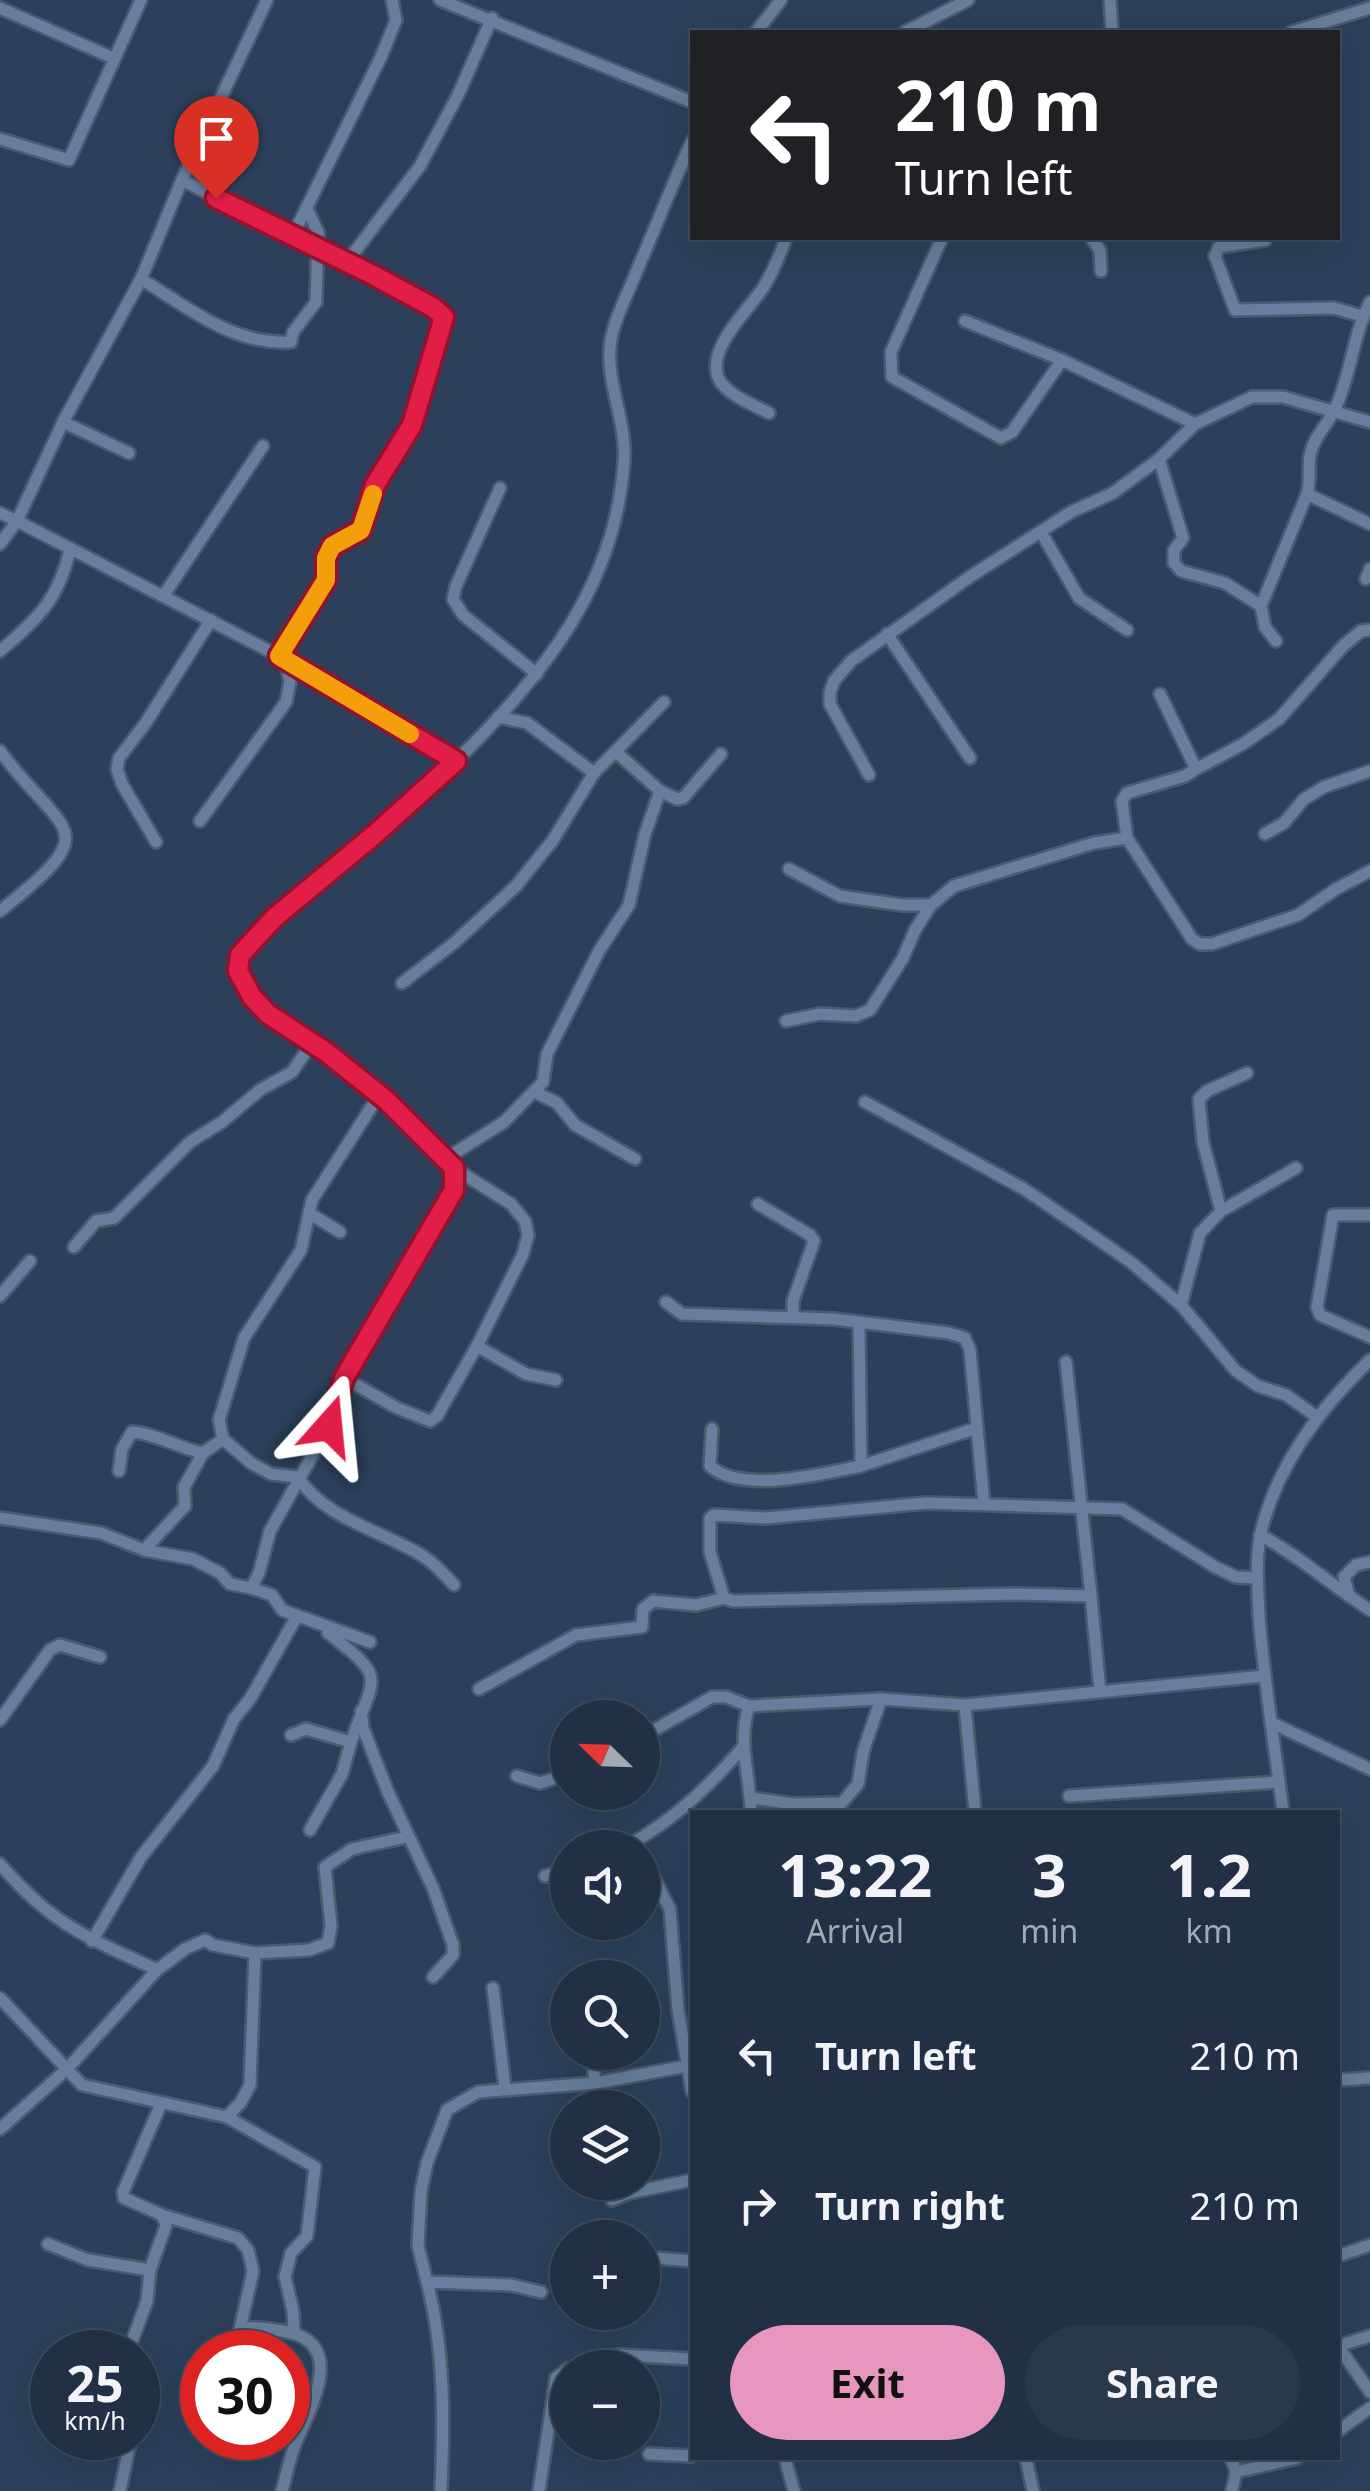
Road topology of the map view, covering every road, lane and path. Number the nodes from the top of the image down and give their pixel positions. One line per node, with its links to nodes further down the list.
1 (140, 0): 15 (street)
2 (268, 0): 19 (street)
3 (392, 0): 20 (street)
4 (440, 0): 10 (street)
5 (781, 0): 11 (street)
6 (968, 0): 12 (street)
7 (1110, 0): 13 (street)
8 (0, 8): 15 (street)
9 (1370, 8): 14 (street)
10 (492, 18): 16 (street); 27 (street)
11 (758, 30)
12 (909, 30)
13 (1112, 30)
14 (1298, 30)
15 (113, 58): 17 (street)
16 (690, 101)
17 (0, 139)
18 (690, 146): 59 (street)
19 (182, 180): 21 (street); 29 (street)
20 (307, 208): 21 (street); 26 (street)
21 (292, 236): 26 (street)
22 (785, 240): 35 (street)
23 (941, 240): 33 (street)
24 (1092, 240): 28 (street)
25 (1264, 240): 31 (street)
26 (315, 248): 27 (street); 29 (street)
27 (348, 262): 58 (street)
28 (1101, 271)
29 (141, 278): 36 (street)
30 (1370, 302): 31 (street)
31 (1362, 316): 34 (street)
32 (965, 321): 33 (street)
33 (1062, 360): 38 (street)
34 (1335, 410): 37 (street); 38 (street); 43 (street)
35 (770, 413)
36 (64, 422): 40 (street); 45 (street)
37 (1370, 422)
38 (1195, 424): 41 (street)
39 (263, 446): 50 (street)
40 (130, 453)
41 (1159, 459): 47 (street); 51 (street)
42 (500, 488): 59 (street)
43 (1306, 494): 46 (street); 51 (street)
44 (0, 513): 45 (street)
45 (17, 521): 48 (street); 49 (street)
46 (1370, 524)
47 (1041, 532): 53 (street); 55 (street)
48 (0, 544)
49 (70, 549): 50 (street); 57 (street)
50 (164, 595): 52 (street)
51 (1260, 606): 56 (street)
52 (211, 620): 58 (street); 76 (street)
53 (1127, 630)
54 (1370, 630): 68 (street)
55 (887, 634): 66 (street); 71 (street)
56 (1276, 641)
57 (0, 650)
58 (282, 658): 67 (street); 73 (street)
59 (537, 674): 62 (street)
60 (1160, 694): 68 (street)
61 (664, 702): 64 (street)
62 (498, 717): 67 (street); 70 (street)
63 (0, 751): 80 (street)
64 (616, 752): 70 (street); 72 (street)
65 (721, 754): 72 (street)
66 (970, 758)
67 (456, 761): 83 (street)
68 (1196, 769): 75 (street)
69 (1370, 772): 74 (street)
70 (594, 773): 81 (street)
71 (869, 775)
72 (660, 791): 85 (street)
73 (200, 821)
74 (1265, 834)
75 (1127, 838): 78 (street); 79 (street)
76 (156, 842)
77 (789, 868): 79 (street)
78 (1370, 872)
79 (931, 905): 82 (street)
80 (0, 911)
81 (402, 984)
82 (786, 1020)
83 (312, 1043): 86 (street); 96 (street)
84 (1246, 1074): 92 (street)
85 (535, 1092): 88 (street); 89 (street)
86 (379, 1095): 89 (street); 93 (street)
87 (864, 1102): 100 (street)
88 (635, 1158)
89 (451, 1163): 104 (street); 107 (street)
90 (1296, 1168): 92 (street)
91 (758, 1204): 101 (street)
92 (1220, 1211): 100 (street)
93 (309, 1213): 95 (street); 112 (street)
94 (1370, 1215): 103 (street)
95 (340, 1232)
96 (74, 1247)
97 (30, 1261): 98 (street)
98 (0, 1296)
99 (666, 1302): 101 (street)
100 (1181, 1305): 109 (street)
101 (794, 1317): 102 (street)
102 (860, 1323): 110 (street); 114 (street)
103 (1370, 1337)
104 (477, 1346): 107 (street); 108 (street)
105 (1370, 1360): 109 (street)
106 (1066, 1362): 118 (street)
107 (344, 1378): 116 (street)
108 (556, 1380)
109 (1317, 1417): 120 (street)
110 (977, 1428): 114 (street); 117 (street)
111 (712, 1429): 114 (street)
112 (223, 1439): 113 (street); 116 (street)
113 (203, 1453): 115 (street); 121 (street)
114 (861, 1466)
115 (118, 1471)
116 (298, 1476): 124 (street); 125 (street)
117 (984, 1504): 118 (street); 128 (street)
118 (1081, 1508): 123 (street); 126 (street)
119 (0, 1518): 121 (street)
120 (1260, 1535): 123 (street); 127 (street)
121 (144, 1550): 125 (street)
122 (1370, 1562): 127 (street)
123 (1257, 1578): 134 (street)
124 (454, 1584)
125 (251, 1588): 130 (street)
126 (1091, 1596): 128 (street); 136 (street)
127 (1349, 1596): 129 (street)
128 (724, 1598): 135 (street)
129 (1370, 1610)
130 (297, 1616): 131 (street); 163 (street)
131 (319, 1626): 132 (street); 140 (street)
132 (370, 1642)
133 (100, 1658): 141 (street)
134 (1264, 1676): 136 (street); 142 (street)
135 (479, 1689)
136 (1100, 1691): 138 (street)
137 (881, 1698): 138 (street); 139 (street); 152 (street)
138 (965, 1705): 154 (street)
139 (749, 1706): 143 (street); 146 (street)
140 (362, 1712): 145 (street); 158 (street)
141 (0, 1720)
142 (1272, 1723): 147 (street); 150 (street)
143 (660, 1727)
144 (291, 1735): 145 (street)
145 (351, 1742): 156 (street)
146 (742, 1748): 152 (street); 157 (street)
147 (1370, 1768)
148 (517, 1776): 149 (street)
149 (550, 1780)
150 (1280, 1782): 151 (street); 155 (street)
151 (1069, 1796)
152 (751, 1798): 153 (street)
153 (751, 1810)
154 (976, 1810)
155 (1284, 1810)
156 (310, 1830)
157 (652, 1830)
158 (407, 1837): 164 (street); 166 (street)
159 (0, 1864): 163 (street)
160 (550, 1875): 161 (street)
161 (546, 1876)
162 (660, 1891): 169 (street)
163 (92, 1941): 165 (street)
164 (256, 1953): 165 (street); 177 (street)
165 (157, 1970): 170 (street)
166 (433, 1977)
167 (493, 1988): 175 (street)
168 (0, 1998): 170 (street)
169 (690, 2065): 174 (street)
170 (67, 2070): 176 (street); 178 (street)
171 (594, 2070): 174 (street)
172 (1370, 2078): 173 (street)
173 (1340, 2080)
174 (595, 2083): 175 (street)
175 (505, 2088): 188 (street)
176 (161, 2104): 177 (street); 181 (street)
177 (226, 2117): 192 (street)
178 (0, 2129)
179 (690, 2180): 180 (street)
180 (660, 2186)
181 (162, 2215): 187 (street); 191 (street)
182 (48, 2244): 187 (street)
183 (1370, 2245): 184 (street)
184 (1340, 2255)
185 (660, 2259): 186 (street)
186 (690, 2262)
187 (150, 2270): 190 (street)
188 (427, 2282): 189 (street); 216 (street)
189 (541, 2292)
190 (136, 2330)
191 (273, 2330)
192 (294, 2330)
193 (1370, 2336): 195 (street)
194 (310, 2345): 201 (street)
195 (1340, 2345)
196 (1340, 2349): 199 (street)
197 (660, 2357): 198 (street)
198 (690, 2359)
199 (1370, 2392)
200 (1370, 2408): 203 (street)
201 (310, 2412)
202 (550, 2418): 217 (street)
203 (1340, 2430)
204 (660, 2455): 205 (street)
205 (690, 2456)
206 (126, 2460): 214 (street)
207 (290, 2460): 215 (street)
208 (786, 2460): 218 (street)
209 (1026, 2460): 219 (street)
210 (1231, 2460): 212 (street)
211 (1289, 2460): 212 (street)
212 (1236, 2472): 213 (street)
213 (1230, 2490)
214 (120, 2491)
215 (282, 2491)
216 (441, 2491)
217 (539, 2491)
218 (794, 2491)
219 (1033, 2491)

